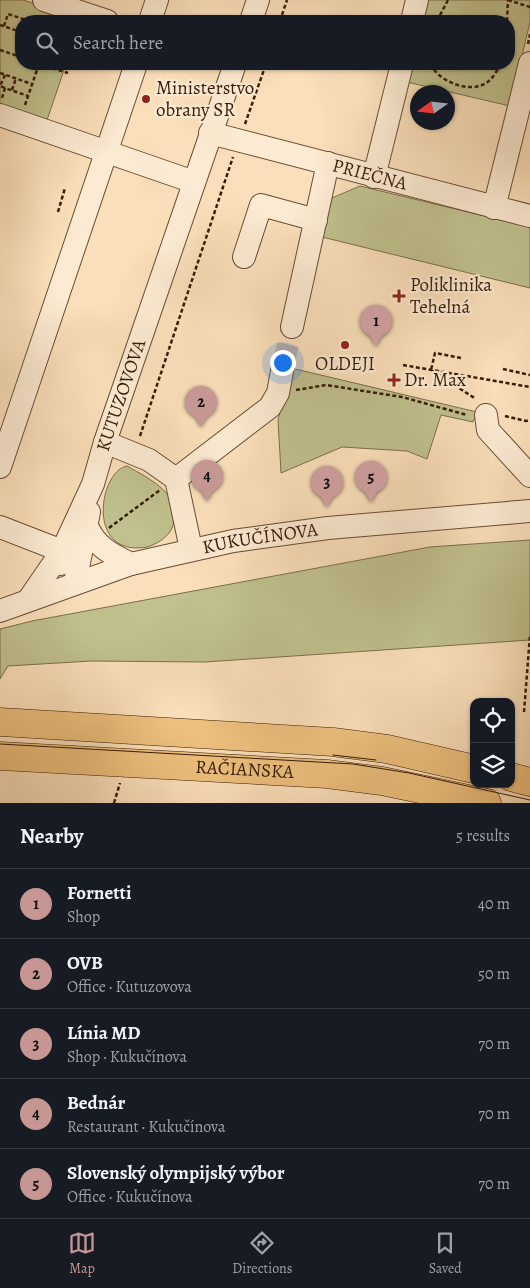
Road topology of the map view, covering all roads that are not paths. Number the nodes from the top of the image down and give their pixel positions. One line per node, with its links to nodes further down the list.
1 (44, 0): 5 (street)
2 (158, 0): 6 (street)
3 (258, 0): 7 (street)
4 (417, 0): 8 (street)
5 (89, 15)
6 (152, 15)
7 (253, 15)
8 (413, 15)
9 (530, 63): 19 (street)
10 (134, 70): 15 (street)
11 (230, 70): 14 (street, KUTUZOVOVA)
12 (401, 70): 17 (street)
13 (6, 103): 15 (street)
14 (210, 133): 16 (street, PRIEČNA); 18 (street, KUTUZOVOVA)
15 (107, 152): 18 (street); 27 (street)
16 (328, 163): 17 (street, PRIEČNA); 21 (street)
17 (374, 177): 19 (street, PRIEČNA)
18 (194, 182): 26 (street, KUTUZOVOVA)
19 (494, 208): 20 (street, PRIEČNA)
20 (530, 216)
21 (316, 220): 22 (street); 23 (street)
22 (244, 256)
23 (292, 327)
24 (283, 366): 29 (street)
25 (488, 415): 28 (street)
26 (105, 442): 29 (street); 30 (street, KUTUZOVOVA)
27 (0, 468)
28 (530, 476)
29 (171, 482): 34 (street)
30 (93, 484): 33 (street); 35 (street, KUTUZOVOVA)
31 (530, 511): 34 (street, KUKUČÍNOVA)
32 (0, 527): 35 (street)
33 (95, 529): 36 (street); 37 (street)
34 (191, 549): 36 (street, KUKUČÍNOVA)
35 (62, 551): 37 (street); 38 (street, KUTUZOVOVA)
36 (131, 564): 37 (street, KUKUČÍNOVA)
37 (74, 583): 38 (street, KUKUČÍNOVA)
38 (29, 599): 39 (street, KUKUČÍNOVA)
39 (0, 611)
40 (0, 722): 42 (main road, RAČIANSKA)
41 (0, 756): 45 (main road, RAČIANSKA)
42 (470, 767)
43 (515, 778): 44 (main road)
44 (530, 782)
45 (487, 803)

